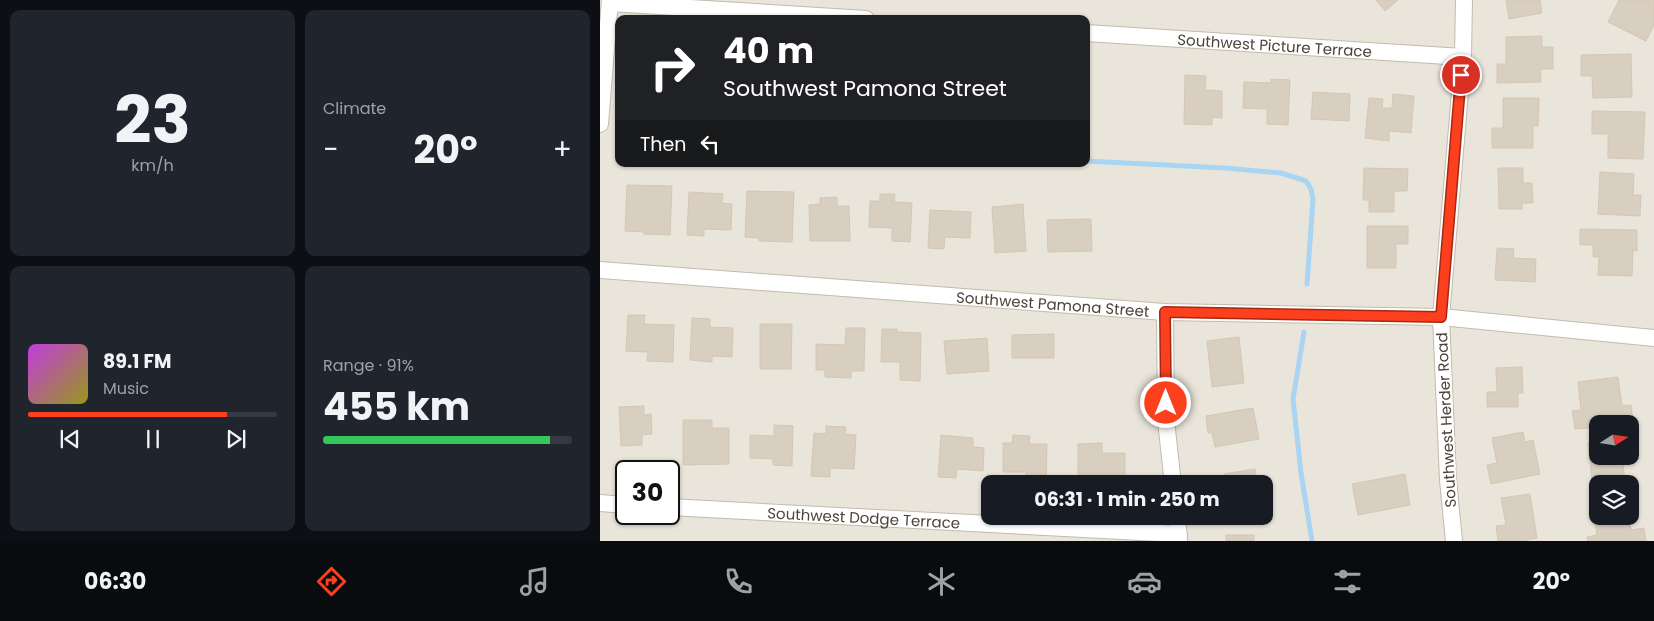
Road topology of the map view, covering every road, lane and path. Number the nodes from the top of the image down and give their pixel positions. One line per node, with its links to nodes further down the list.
1 (1464, 0): 5 (street, Southwest Herder Road)
2 (610, 1): 3 (street); 6 (street)
3 (809, 15)
4 (1090, 33): 5 (street, Southwest Picture Terrace)
5 (1463, 57): 9 (street, Southwest Herder Road)
6 (600, 124)
7 (600, 270): 8 (street, Southwest Pamona Street)
8 (1165, 312): 9 (street, Southwest Pamona Street); 11 (street)
9 (1441, 317): 10 (street, Southwest Pamona Street); 17 (street, Southwest Herder Road)
10 (1654, 338)
11 (1172, 475)
12 (600, 503): 13 (street)
13 (615, 504)
14 (680, 508): 16 (street, Southwest Dodge Terrace)
15 (1178, 525): 16 (street)
16 (1179, 538)
17 (1454, 541)

